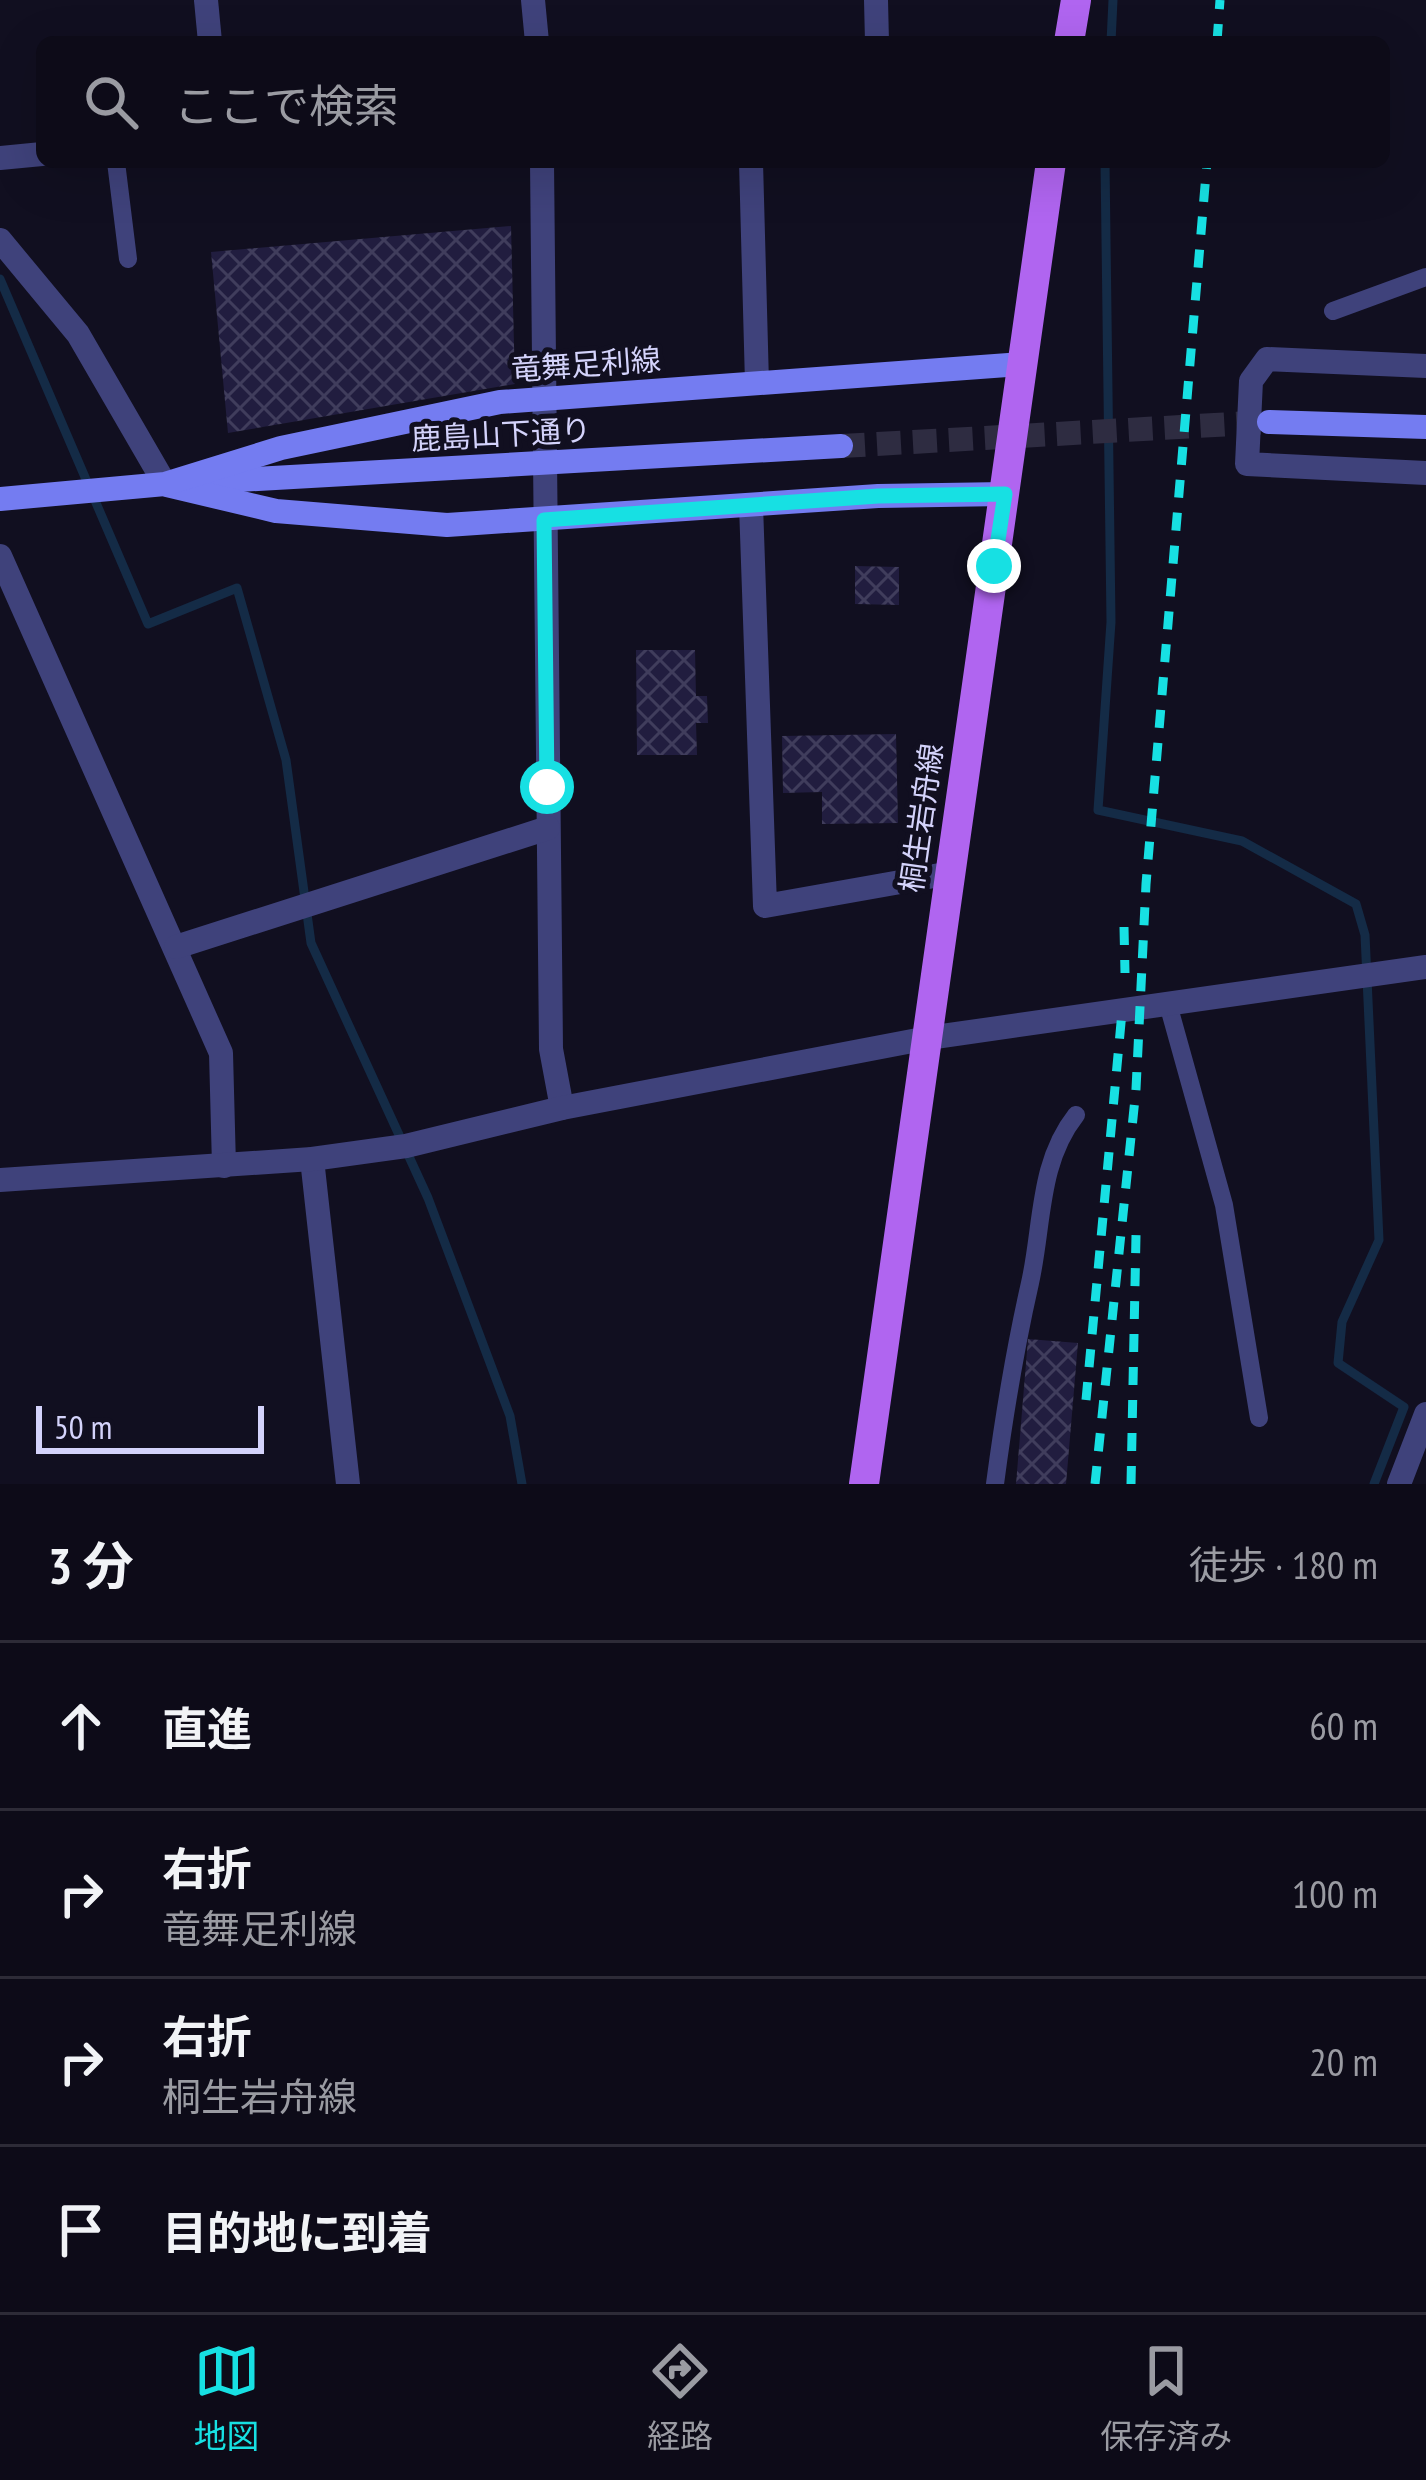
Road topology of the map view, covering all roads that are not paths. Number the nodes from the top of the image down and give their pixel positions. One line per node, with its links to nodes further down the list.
1 (206, 0): 5 (street)
2 (533, 0): 6 (street)
3 (876, 0): 7 (street)
4 (1076, 0): 8 (main road)
5 (209, 36)
6 (536, 36)
7 (877, 36)
8 (1070, 36)
9 (36, 155): 10 (street)
10 (0, 158)
11 (117, 168): 16 (lane)
12 (542, 168): 22 (street)
13 (752, 168): 21 (street)
14 (1051, 168): 19 (main road, 桐生岩舟線)
15 (0, 240): 28 (street)
16 (128, 259)
17 (1426, 277): 18 (lane)
18 (1333, 311)
19 (1022, 364): 21 (main road, 竜舞足利線); 29 (main road, 桐生岩舟線)
20 (1426, 366): 27 (street)
21 (757, 383): 22 (main road, 竜舞足利線)
22 (543, 398): 26 (street); 28 (main road, 竜舞足利線)
23 (1269, 422): 24 (main road)
24 (1426, 427)
25 (841, 446): 26 (main road, 鹿島山下通り)
26 (541, 463): 28 (main road, 鹿島山下通り); 32 (street)
27 (1426, 473)
28 (165, 484): 30 (main road, 竜舞足利線); 32 (main road, 竜舞足利線)
29 (1005, 494): 31 (main road, 竜舞足利線); 35 (main road, 桐生岩舟線)
30 (0, 499)
31 (751, 506): 32 (main road, 竜舞足利線); 35 (street)
32 (544, 520): 34 (street)
33 (0, 556): 36 (street)
34 (548, 829): 36 (street); 40 (street)
35 (951, 873): 39 (main road, 桐生岩舟線)
36 (176, 947): 43 (street)
37 (1426, 968): 38 (street)
38 (1168, 1004): 39 (street); 46 (lane)
39 (928, 1038): 40 (street); 48 (main road, 桐生岩舟線)
40 (562, 1108): 42 (street)
41 (1076, 1115): 49 (lane)
42 (312, 1160): 43 (street); 47 (street)
43 (224, 1166): 44 (street)
44 (0, 1180)
45 (1426, 1414): 50 (street)
46 (1259, 1418)
47 (348, 1484)
48 (864, 1484)
49 (995, 1484)
50 (1399, 1484)

